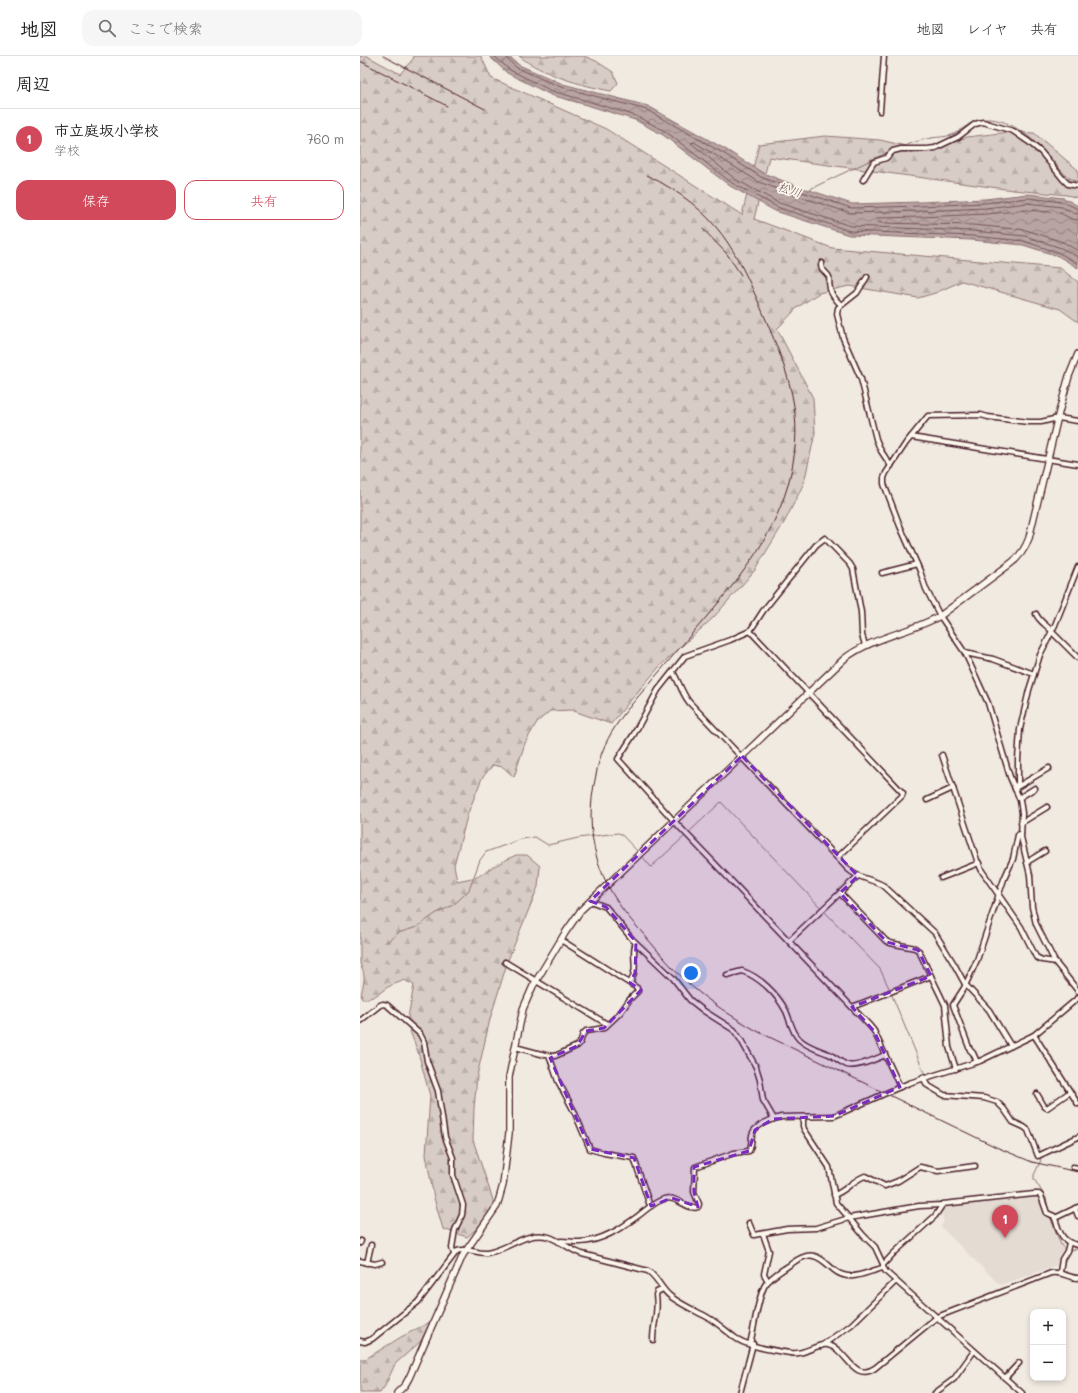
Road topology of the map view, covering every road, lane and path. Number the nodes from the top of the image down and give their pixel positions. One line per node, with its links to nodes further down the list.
1 (884, 56): 2 (street)
2 (880, 111)
3 (863, 180): 4 (street)
4 (1078, 186)
5 (822, 263): 7 (street)
6 (867, 277): 7 (street)
7 (841, 305): 14 (street)
8 (1078, 354): 9 (street)
9 (1057, 418): 10 (street); 11 (street); 12 (street)
10 (1078, 421)
11 (911, 437): 12 (street); 14 (street)
12 (1048, 459): 13 (street); 19 (street)
13 (1078, 464)
14 (890, 466): 15 (street)
15 (917, 564): 17 (street); 19 (street)
16 (1078, 567): 21 (street)
17 (882, 573)
18 (1036, 614): 21 (street)
19 (940, 616): 22 (street); 23 (street)
20 (750, 631): 22 (street); 25 (street); 27 (street)
21 (1052, 631): 24 (street); 26 (street)
22 (865, 645): 27 (street)
23 (965, 654): 26 (street); 32 (street)
24 (1078, 658)
25 (673, 672): 29 (street); 37 (street)
26 (1034, 674): 32 (street)
27 (809, 693): 29 (street); 41 (street)
28 (942, 755): 31 (street)
29 (742, 756): 37 (street); 41 (street)
30 (1048, 768): 32 (street)
31 (953, 788): 35 (street); 43 (street)
32 (1016, 788): 34 (street)
33 (1035, 788): 34 (street)
34 (1019, 798): 38 (street)
35 (927, 800)
36 (1047, 807): 38 (street)
37 (674, 821): 48 (street); 50 (street)
38 (1021, 823): 39 (street)
39 (1021, 833): 42 (street); 47 (street)
40 (1045, 851): 42 (street)
41 (838, 857): 44 (street)
42 (1027, 862): 53 (street)
43 (979, 863): 45 (street); 47 (street)
44 (858, 876): 46 (street); 58 (street)
45 (941, 878)
46 (840, 893): 50 (street); 55 (street)
47 (999, 893): 53 (street); 58 (street)
48 (590, 901): 49 (street); 51 (street)
49 (561, 940): 56 (street); 57 (street)
50 (789, 941): 63 (street)
51 (636, 943): 57 (street); 79 (street)
52 (505, 962): 56 (street)
53 (1056, 962): 59 (street)
54 (727, 975): 69 (street)
55 (930, 976): 61 (street); 63 (street)
56 (536, 980): 65 (street); 68 (street)
57 (630, 983): 65 (street)
58 (966, 984): 62 (street); 67 (street)
59 (1078, 991)
60 (1078, 998): 66 (street)
61 (945, 1006): 62 (street); 72 (street)
62 (953, 1006): 71 (street)
63 (852, 1008): 69 (street)
64 (360, 1022): 96 (street)
65 (608, 1024): 70 (street)
66 (1034, 1035): 67 (street); 75 (street)
67 (1011, 1046): 71 (street)
68 (514, 1047): 70 (street); 95 (street)
69 (885, 1055): 74 (street)
70 (550, 1056): 84 (street)
71 (977, 1062): 72 (street)
72 (956, 1068): 73 (street)
73 (923, 1077): 74 (street); 80 (street)
74 (900, 1087): 78 (street)
75 (1070, 1092): 76 (street); 77 (street)
76 (1037, 1094)
77 (1078, 1104)
78 (802, 1117): 79 (street); 82 (street)
79 (774, 1119): 84 (street)
80 (1078, 1137)
81 (975, 1166): 82 (street)
82 (834, 1195): 87 (street)
83 (942, 1205): 87 (street); 88 (street); 100 (street)
84 (651, 1206): 91 (street)
85 (1076, 1208): 86 (street); 88 (street)
86 (1078, 1216)
87 (849, 1218): 90 (street); 100 (street)
88 (1055, 1218): 93 (street)
89 (749, 1223): 90 (street)
90 (763, 1234): 103 (street)
91 (559, 1242): 95 (street); 105 (street)
92 (371, 1245): 99 (street)
93 (1068, 1245): 94 (street); 101 (street)
94 (1078, 1245)
95 (467, 1249): 96 (street); 114 (street)
96 (454, 1254): 108 (street)
97 (360, 1262): 99 (street)
98 (382, 1262): 99 (street)
99 (367, 1263)
100 (883, 1266): 103 (street); 104 (street)
101 (1060, 1272): 102 (street); 106 (street)
102 (1078, 1278)
103 (768, 1281): 109 (street)
104 (896, 1281): 106 (street); 110 (street)
105 (663, 1289): 107 (street); 109 (street)
106 (937, 1317): 110 (street); 111 (street)
107 (653, 1340)
108 (361, 1343)
109 (752, 1344): 110 (street); 115 (street)
110 (821, 1346)
111 (974, 1351): 113 (street); 116 (street)
112 (1019, 1363): 113 (street)
113 (1005, 1378): 117 (street)
114 (397, 1393)
115 (740, 1393)
116 (934, 1393)
117 (1022, 1393)

